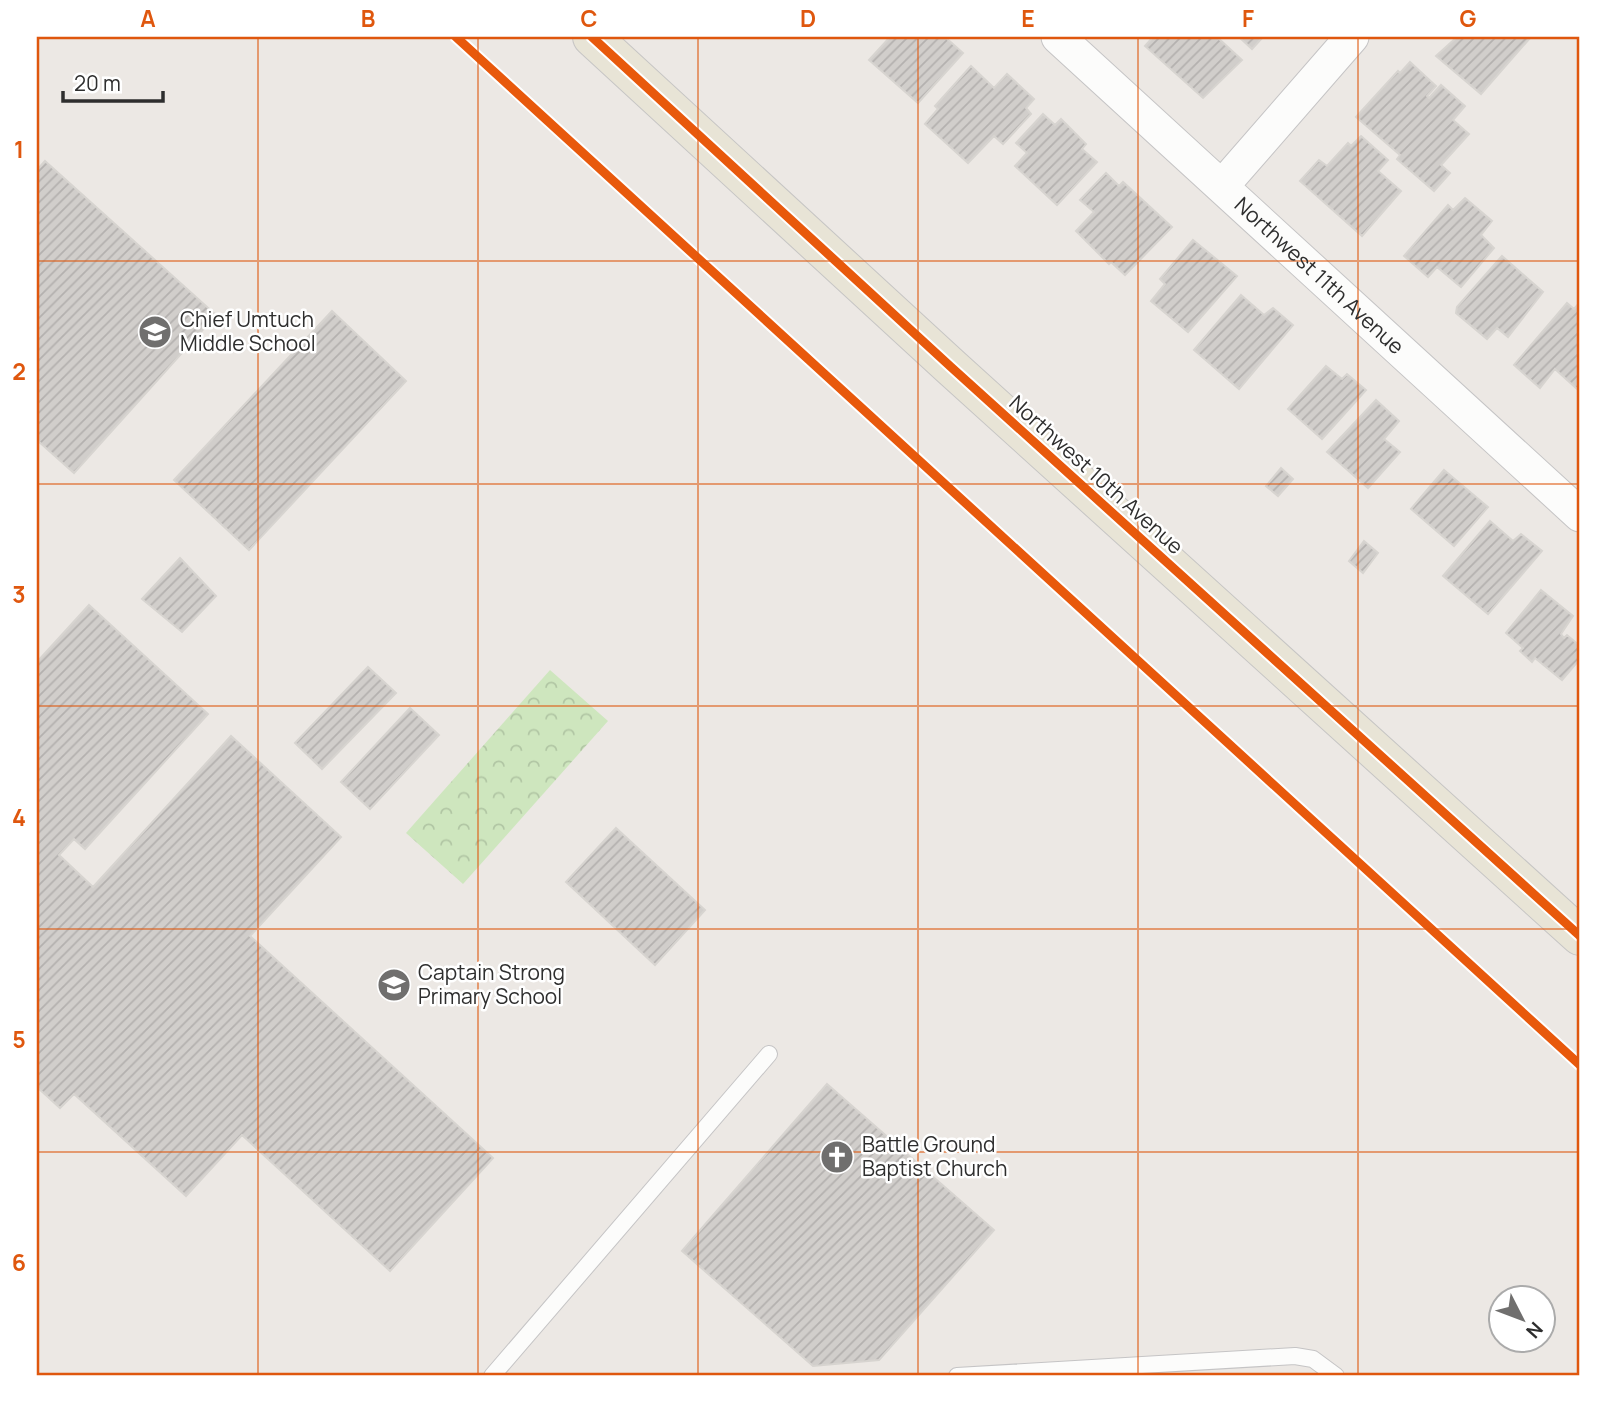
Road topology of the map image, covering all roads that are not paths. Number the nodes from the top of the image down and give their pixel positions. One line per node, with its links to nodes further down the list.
1 (592, 37): 6 (main road, Northwest 10th Avenue)
2 (1058, 37): 4 (street, Northwest 11th Avenue)
3 (1352, 37): 4 (street)
4 (1223, 185): 5 (street, Northwest 11th Avenue)
5 (1580, 514)
6 (1580, 936)
7 (769, 1054): 9 (lane)
8 (1007, 1374): 10 (lane); 11 (lane)
9 (492, 1376)
10 (957, 1376)
11 (1336, 1376)

